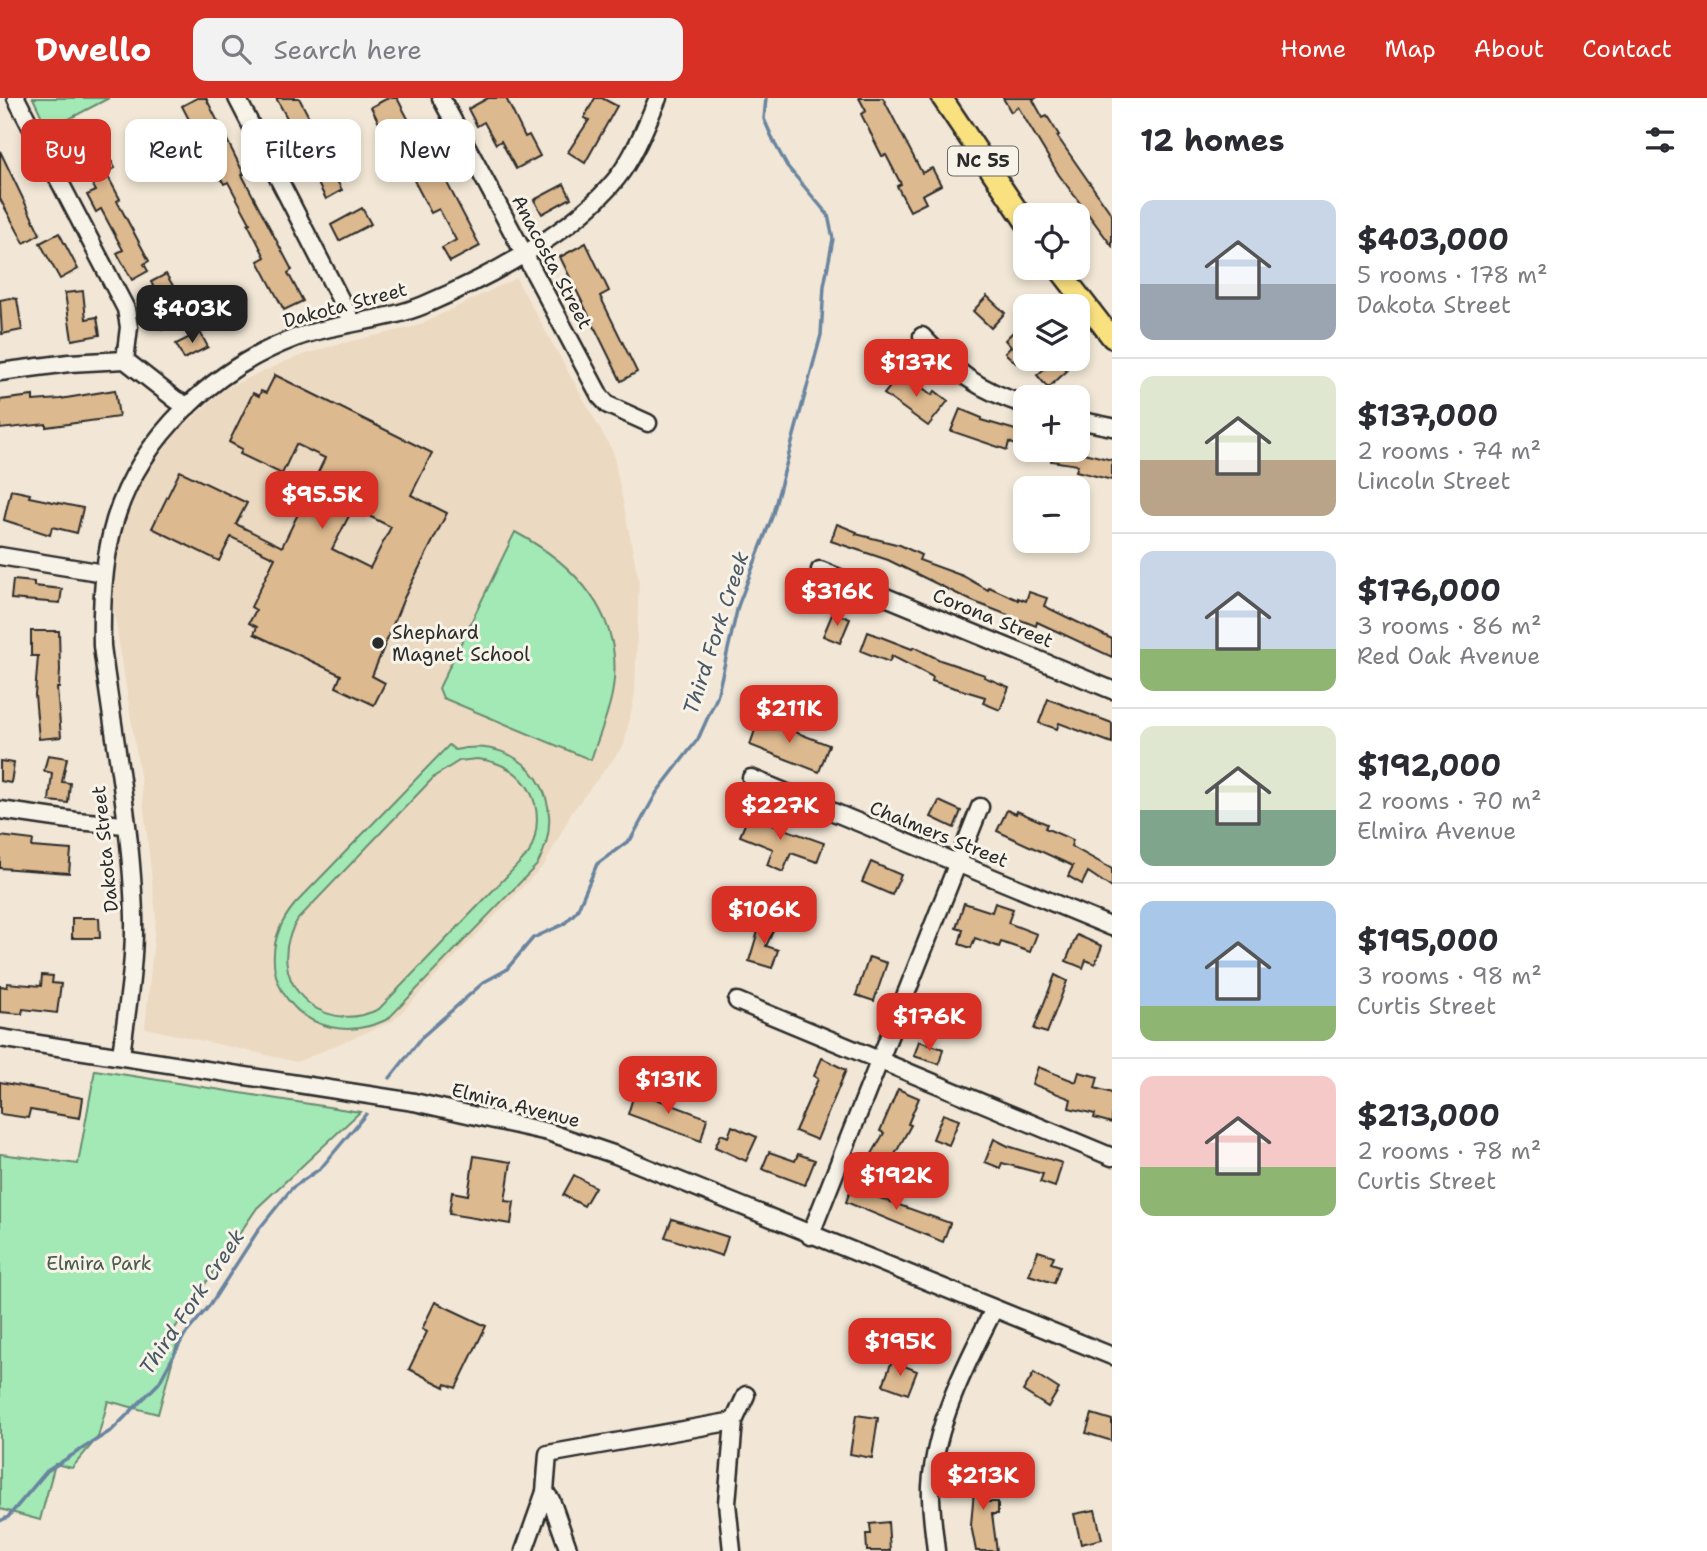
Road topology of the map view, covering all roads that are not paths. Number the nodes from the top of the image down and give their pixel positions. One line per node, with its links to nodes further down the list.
1 (16, 98): 12 (street)
2 (237, 98): 9 (street)
3 (441, 98): 7 (street, Anacosta Street)
4 (658, 98): 7 (street, Dakota Street)
5 (942, 98): 6 (main road, NC 55)
6 (1013, 204)
7 (523, 254): 9 (street, Dakota Street); 17 (street, Anacosta Street)
8 (1067, 280): 11 (main road)
9 (352, 322): 15 (street, Dakota Street)
10 (922, 336): 14 (street)
11 (1112, 338)
12 (125, 360): 13 (street); 15 (street)
13 (0, 372)
14 (1013, 400)
15 (188, 406): 21 (street, Dakota Street)
16 (1090, 422): 18 (street)
17 (648, 423)
18 (1112, 427)
19 (0, 556): 21 (street)
20 (820, 570): 22 (street, Corona Street)
21 (104, 573): 26 (street, Dakota Street)
22 (1112, 690)
23 (751, 778): 27 (street, Chalmers Street)
24 (981, 807): 27 (street)
25 (0, 810): 26 (street)
26 (125, 825): 31 (street, Dakota Street)
27 (958, 865): 28 (street, Chalmers Street); 32 (street)
28 (1112, 927)
29 (737, 1001): 32 (street)
30 (0, 1038): 31 (street, Elmira Avenue)
31 (121, 1055): 34 (street, Elmira Avenue)
32 (880, 1061): 33 (street); 34 (street)
33 (1112, 1157)
34 (810, 1236): 35 (street, Elmira Avenue)
35 (994, 1309): 36 (street, Elmira Avenue); 43 (street)
36 (1112, 1356)
37 (746, 1395): 38 (street)
38 (734, 1421): 39 (street); 42 (street)
39 (542, 1499): 40 (street); 41 (street)
40 (524, 1551)
41 (569, 1551)
42 (732, 1551)
43 (936, 1551)

